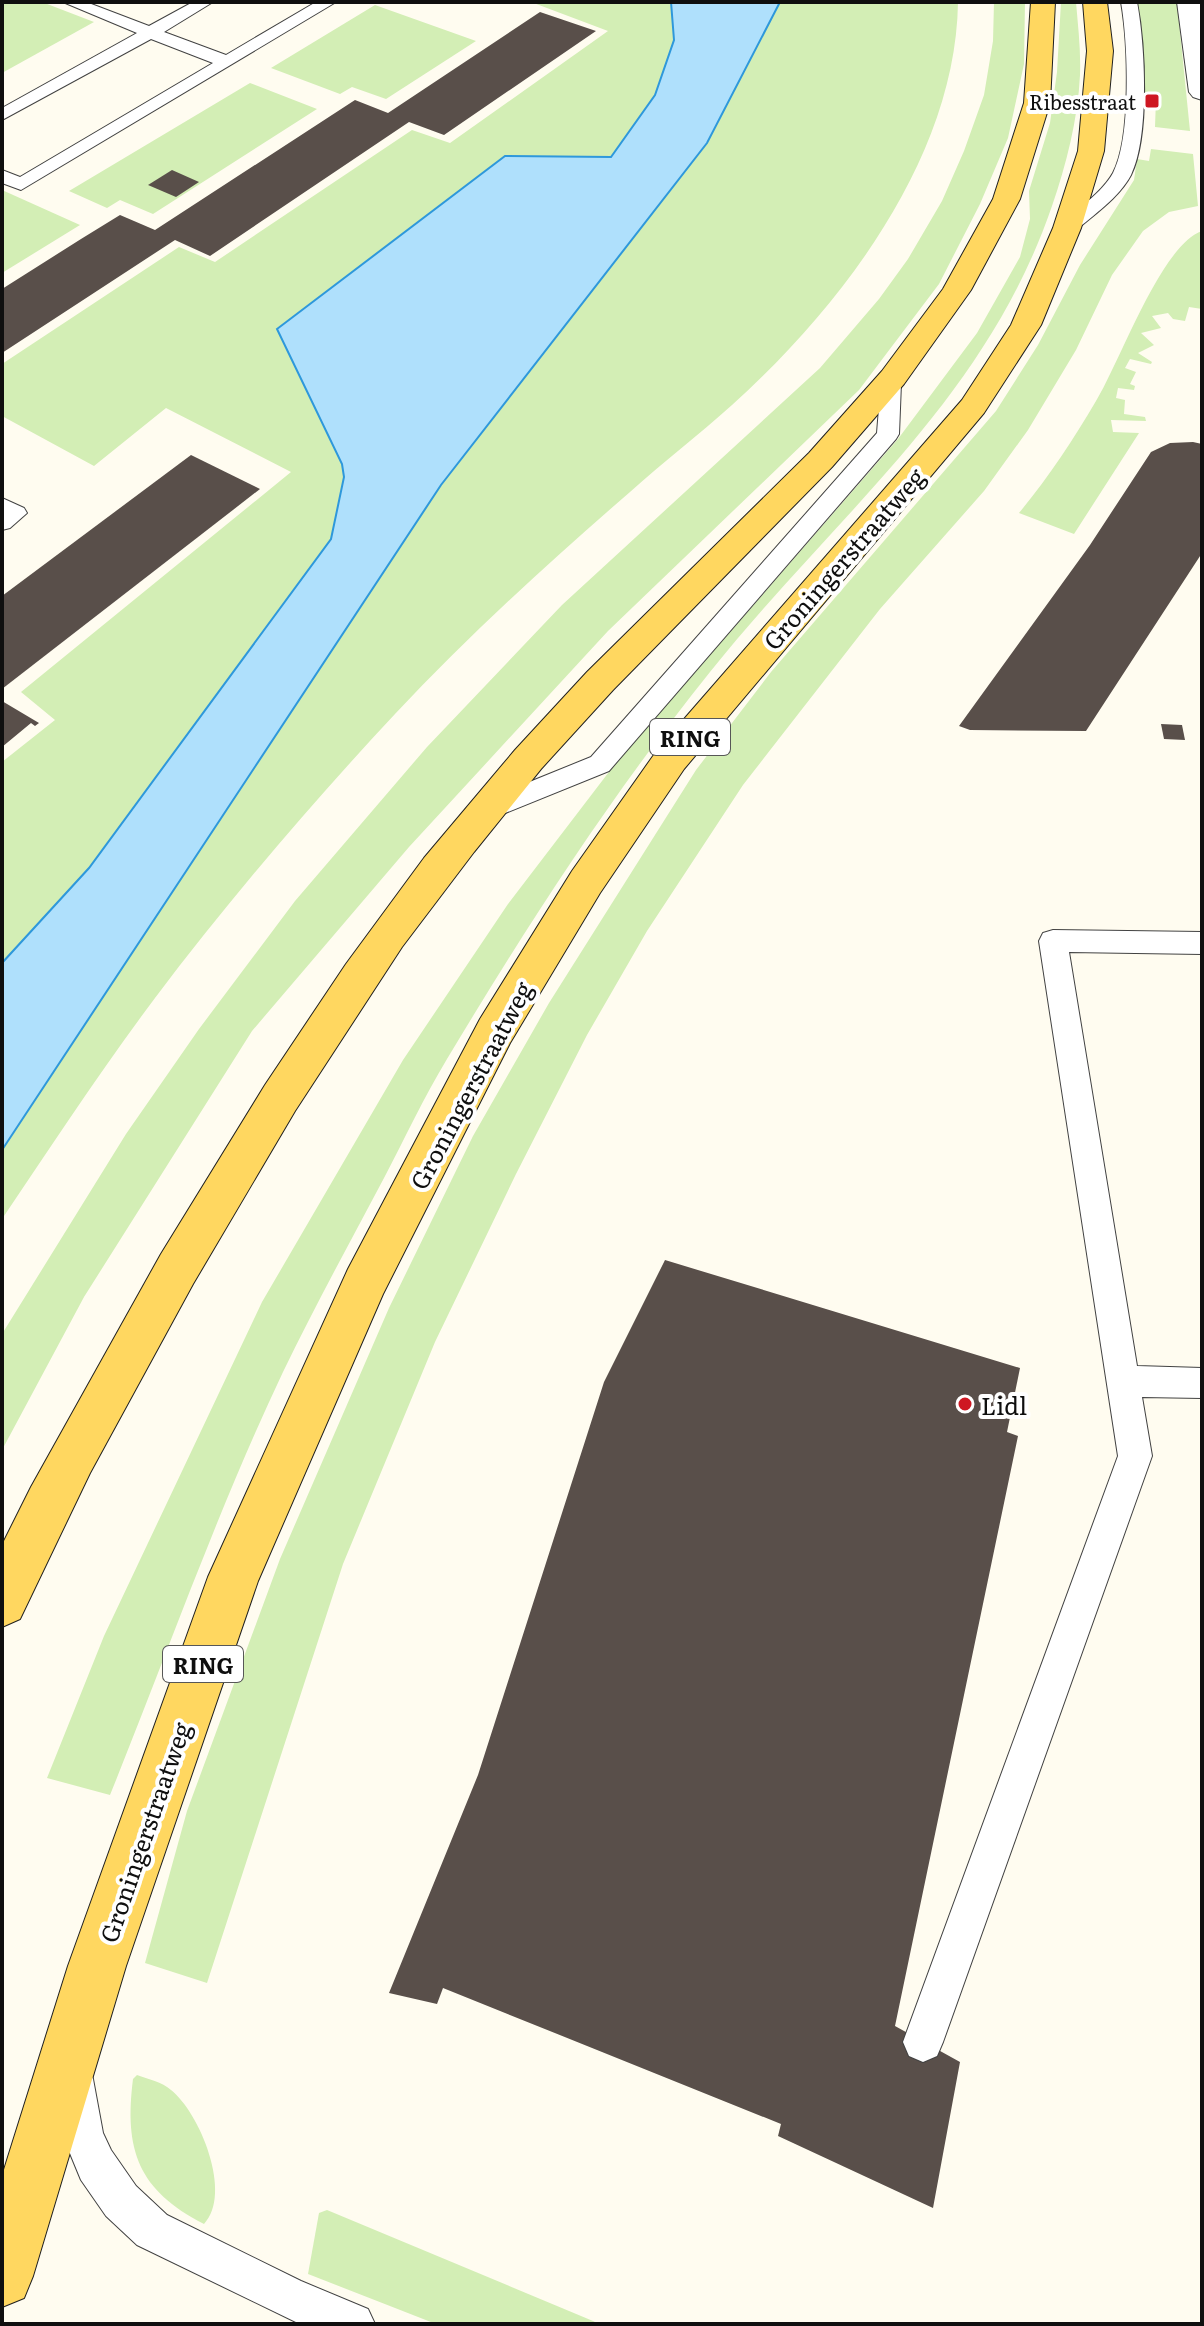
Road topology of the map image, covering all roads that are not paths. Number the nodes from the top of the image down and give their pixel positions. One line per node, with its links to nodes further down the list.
1 (71, 2): 8 (lane)
2 (205, 2): 8 (lane)
3 (328, 2): 9 (lane)
4 (1043, 2): 14 (main road)
5 (1095, 2): 13 (main road, Groningerstraatweg / RING)
6 (1129, 2): 13 (lane, Groningerstraatweg)
7 (1189, 2): 10 (street)
8 (150, 32): 9 (lane); 11 (lane)
9 (227, 62): 12 (lane)
10 (1202, 92)
11 (2, 115)
12 (2, 176)
13 (1067, 228): 23 (main road, Groningerstraatweg / RING)
14 (891, 383): 17 (main road); 17 (lane, Groningerstraatweg)
15 (2, 505): 16 (lane)
16 (2, 523)
17 (484, 811): 21 (main road)
18 (1202, 943): 19 (lane)
19 (1123, 1381): 20 (lane); 22 (lane)
20 (1202, 1383)
21 (2, 1601)
22 (923, 2042)
23 (70, 2053): 24 (main road, Groningerstraatweg / RING); 25 (lane, Groningerstraatweg)
24 (2, 2276)
25 (353, 2324)

